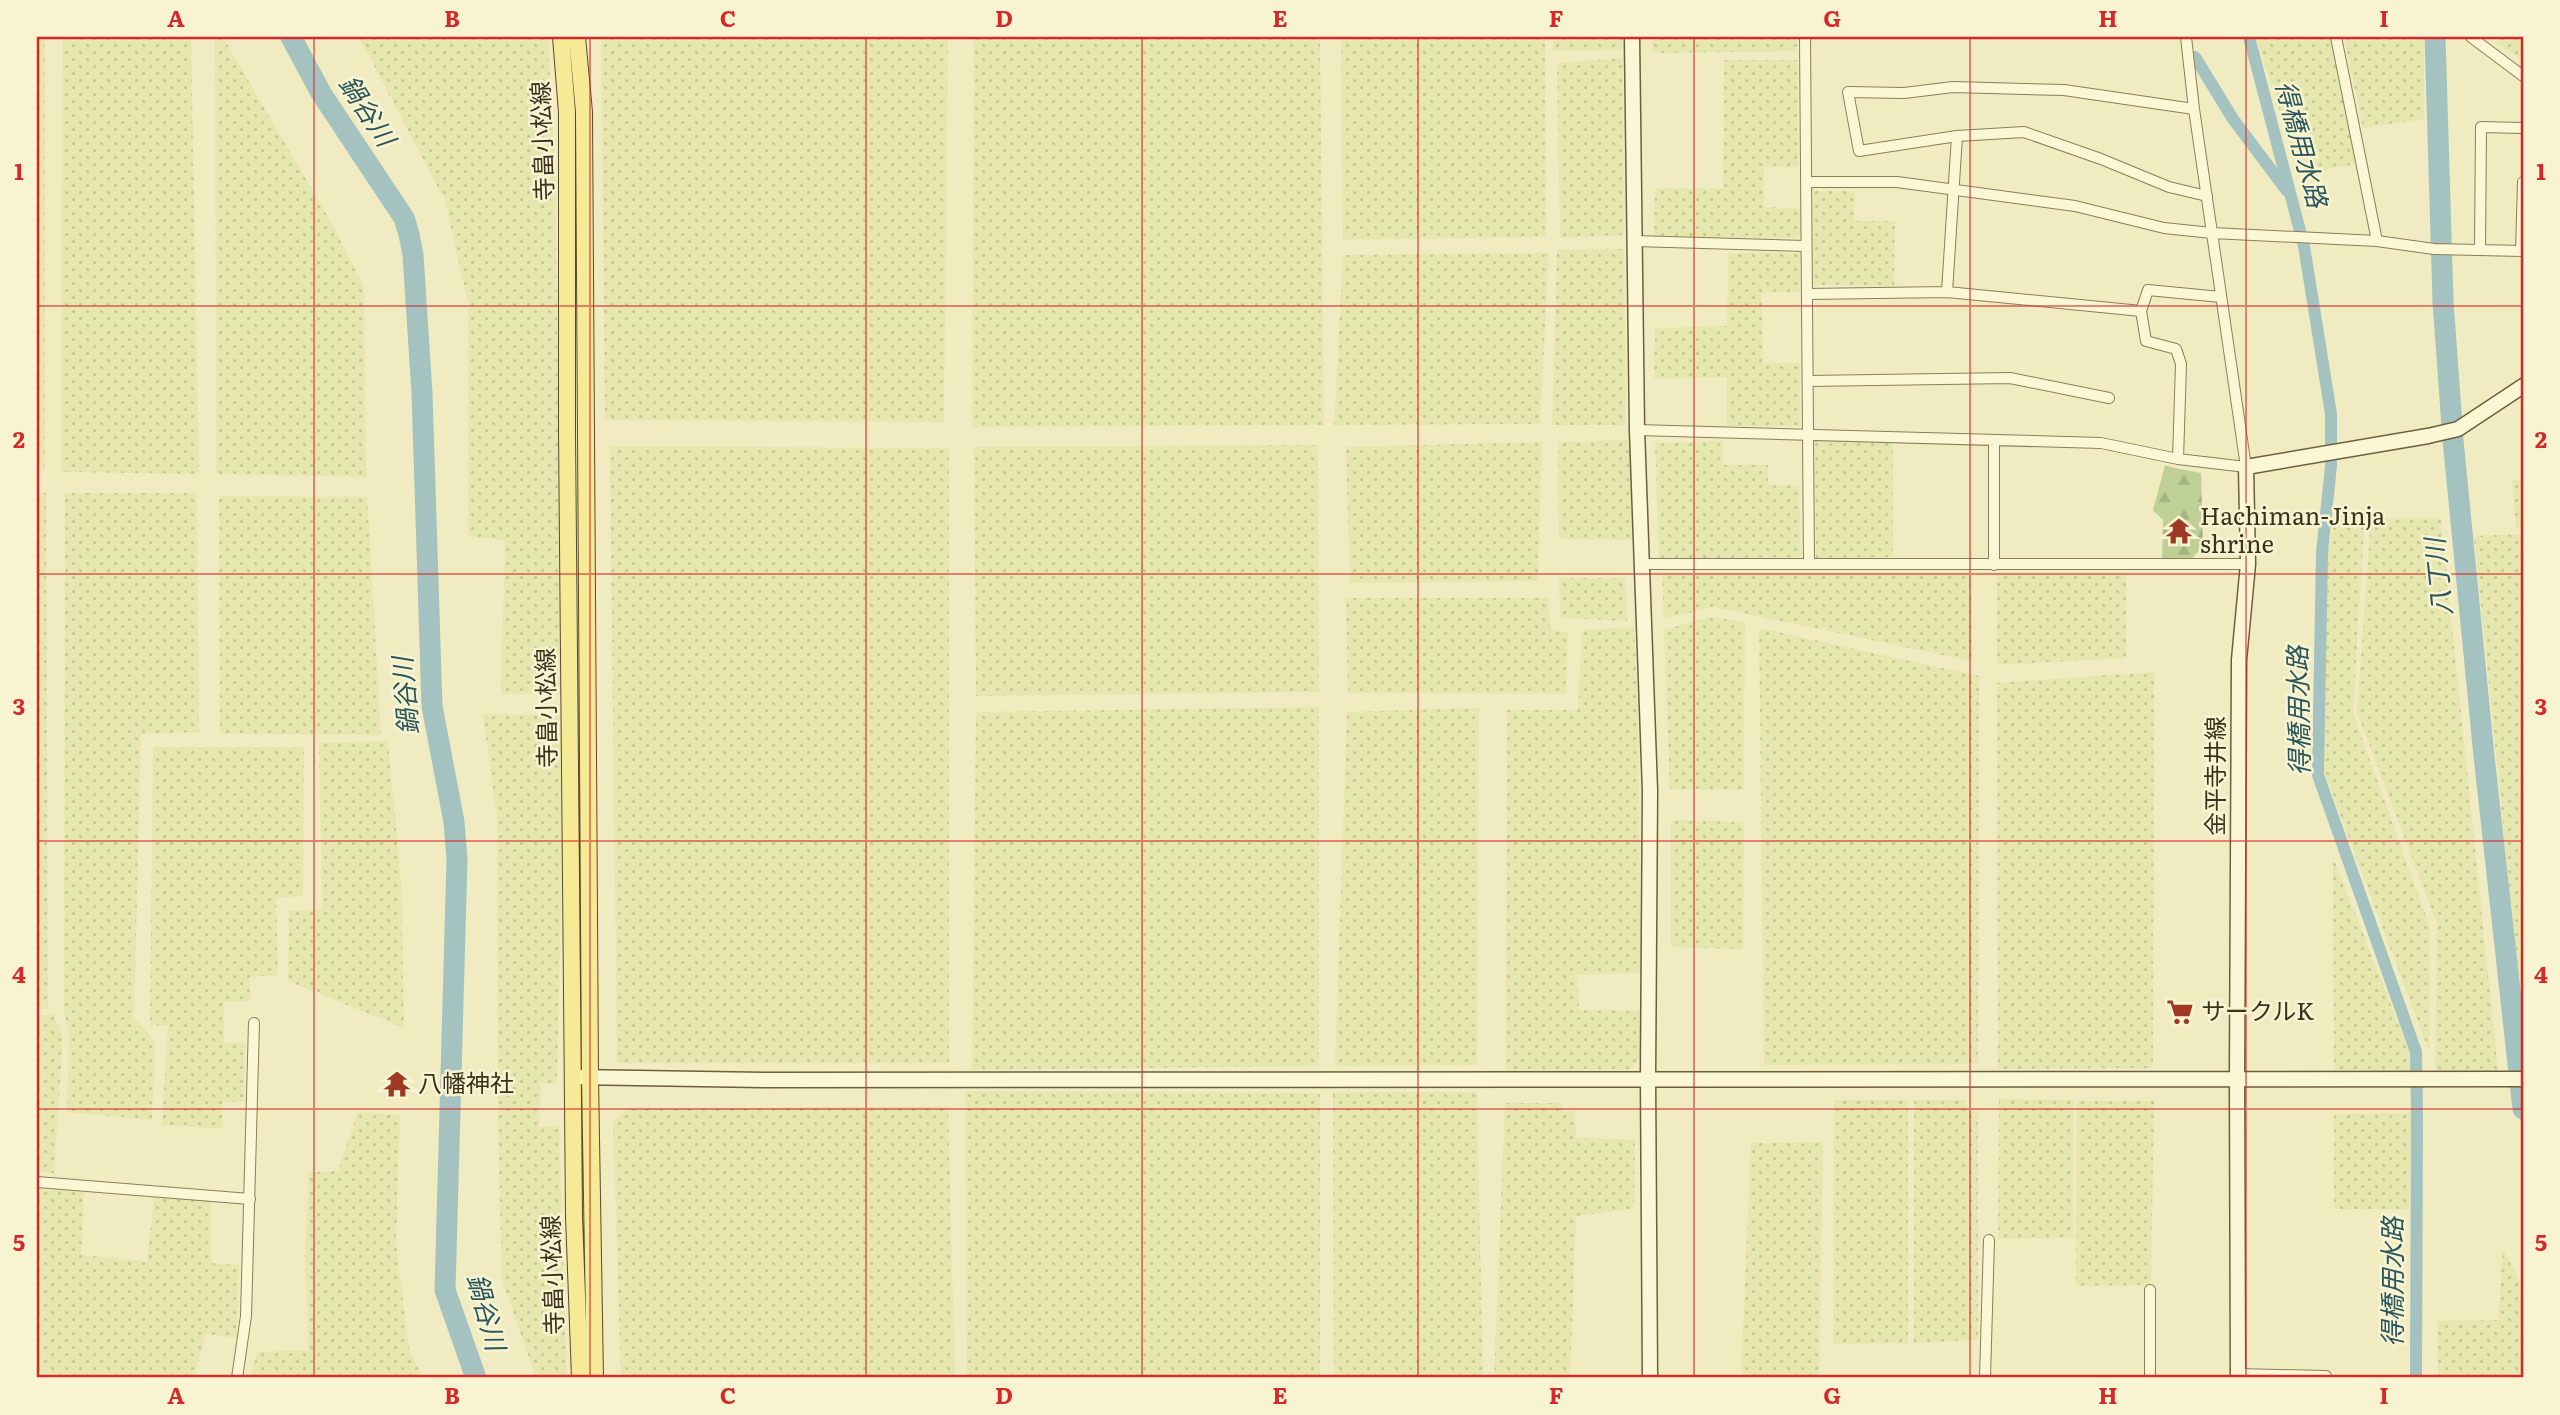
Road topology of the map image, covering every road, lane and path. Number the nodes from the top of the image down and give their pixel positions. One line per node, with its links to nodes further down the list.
1 (561, 37): 39 (main road, 寺畠小松線)
2 (577, 37): 39 (main road, 寺畠小松線)
3 (1632, 37): 17 (street)
4 (1805, 37): 12 (street)
5 (2186, 37): 9 (street)
6 (2336, 37): 18 (street)
7 (2471, 37): 8 (street)
8 (2523, 76)
9 (2194, 109): 11 (street); 15 (street)
10 (2523, 128): 20 (street)
11 (1957, 136): 14 (street); 15 (street)
12 (1806, 182): 14 (street); 19 (street)
13 (2523, 182): 21 (street)
14 (1955, 190): 16 (street); 22 (street)
15 (2207, 196): 16 (street)
16 (2212, 233): 18 (street); 24 (street)
17 (1634, 241): 19 (street); 29 (street)
18 (2377, 241): 20 (street)
19 (1806, 246): 23 (street)
20 (2480, 250): 21 (street)
21 (2522, 251)
22 (1947, 292): 23 (street); 25 (street)
23 (1807, 294): 26 (street)
24 (2221, 297): 25 (street); 33 (street)
25 (2141, 311): 32 (street)
26 (1808, 380): 28 (street); 30 (street)
27 (2523, 386): 33 (street)
28 (2109, 398)
29 (1637, 430): 30 (street); 34 (street)
30 (1809, 434): 31 (street); 35 (street)
31 (1993, 440): 32 (street); 37 (street)
32 (2178, 459): 33 (street)
33 (2246, 467): 36 (street, 金平寺井線)
34 (1642, 564): 35 (street); 40 (street)
35 (1808, 564): 37 (street)
36 (2248, 564): 37 (street); 41 (street, 金平寺井線)
37 (1993, 565)
38 (254, 1023): 44 (street)
39 (582, 1077): 40 (street); 50 (main road, 寺畠小松線); 51 (main road, 寺畠小松線)
40 (1648, 1078): 41 (street); 52 (street)
41 (2237, 1078): 42 (street); 47 (street, 金平寺井線)
42 (2523, 1079)
43 (37, 1182): 44 (street)
44 (250, 1199): 49 (street)
45 (1989, 1240): 53 (street)
46 (2150, 1290): 54 (street)
47 (2238, 1376): 48 (street)
48 (2326, 1376)
49 (237, 1378)
50 (580, 1378)
51 (595, 1378)
52 (1650, 1378)
53 (1985, 1378)
54 (2150, 1378)

